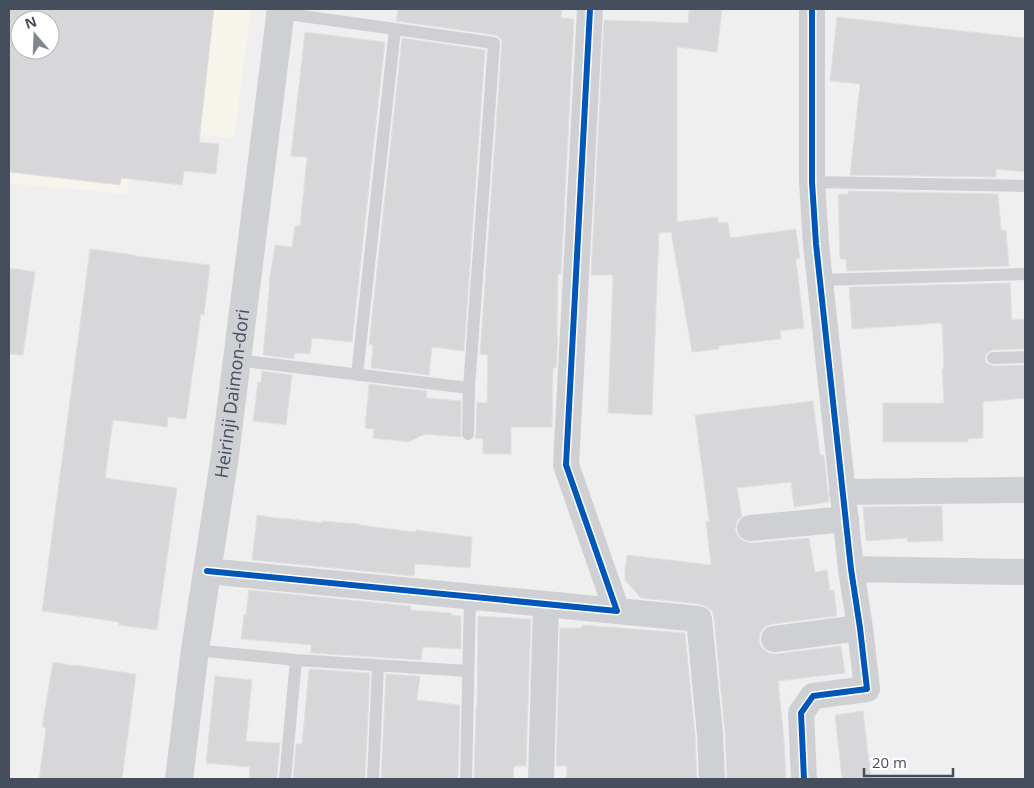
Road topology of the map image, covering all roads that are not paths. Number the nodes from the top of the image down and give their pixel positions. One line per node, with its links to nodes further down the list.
1 (590, 9): 24 (street)
2 (812, 9): 5 (street)
3 (281, 11): 4 (lane); 11 (street, Heirinji Daimon-dori)
4 (395, 29): 12 (lane); 13 (lane)
5 (812, 182): 6 (lane); 8 (street)
6 (1025, 186)
7 (1025, 274): 8 (lane)
8 (819, 280): 16 (street)
9 (1025, 357): 10 (lane)
10 (993, 358)
11 (236, 360): 12 (lane); 20 (street, Heirinji Daimon-dori)
12 (357, 375): 13 (lane)
13 (469, 388): 14 (lane)
14 (468, 434)
15 (1025, 490): 16 (street)
16 (842, 492): 17 (street)
17 (846, 519): 18 (street); 19 (street)
18 (750, 528)
19 (851, 569): 21 (street); 25 (street)
20 (207, 571): 22 (street); 27 (street, Heirinji Daimon-dori)
21 (1025, 572)
22 (470, 597): 23 (street); 30 (lane)
23 (546, 604): 24 (street); 35 (street)
24 (617, 612): 36 (street)
25 (860, 628): 26 (street); 37 (street)
26 (774, 639)
27 (195, 650): 28 (lane); 31 (street, Heirinji Daimon-dori)
28 (296, 660): 29 (lane); 32 (lane)
29 (378, 666): 30 (lane); 33 (lane)
30 (468, 671): 34 (lane)
31 (179, 779)
32 (284, 779)
33 (373, 779)
34 (466, 779)
35 (541, 779)
36 (712, 779)
37 (804, 779)

